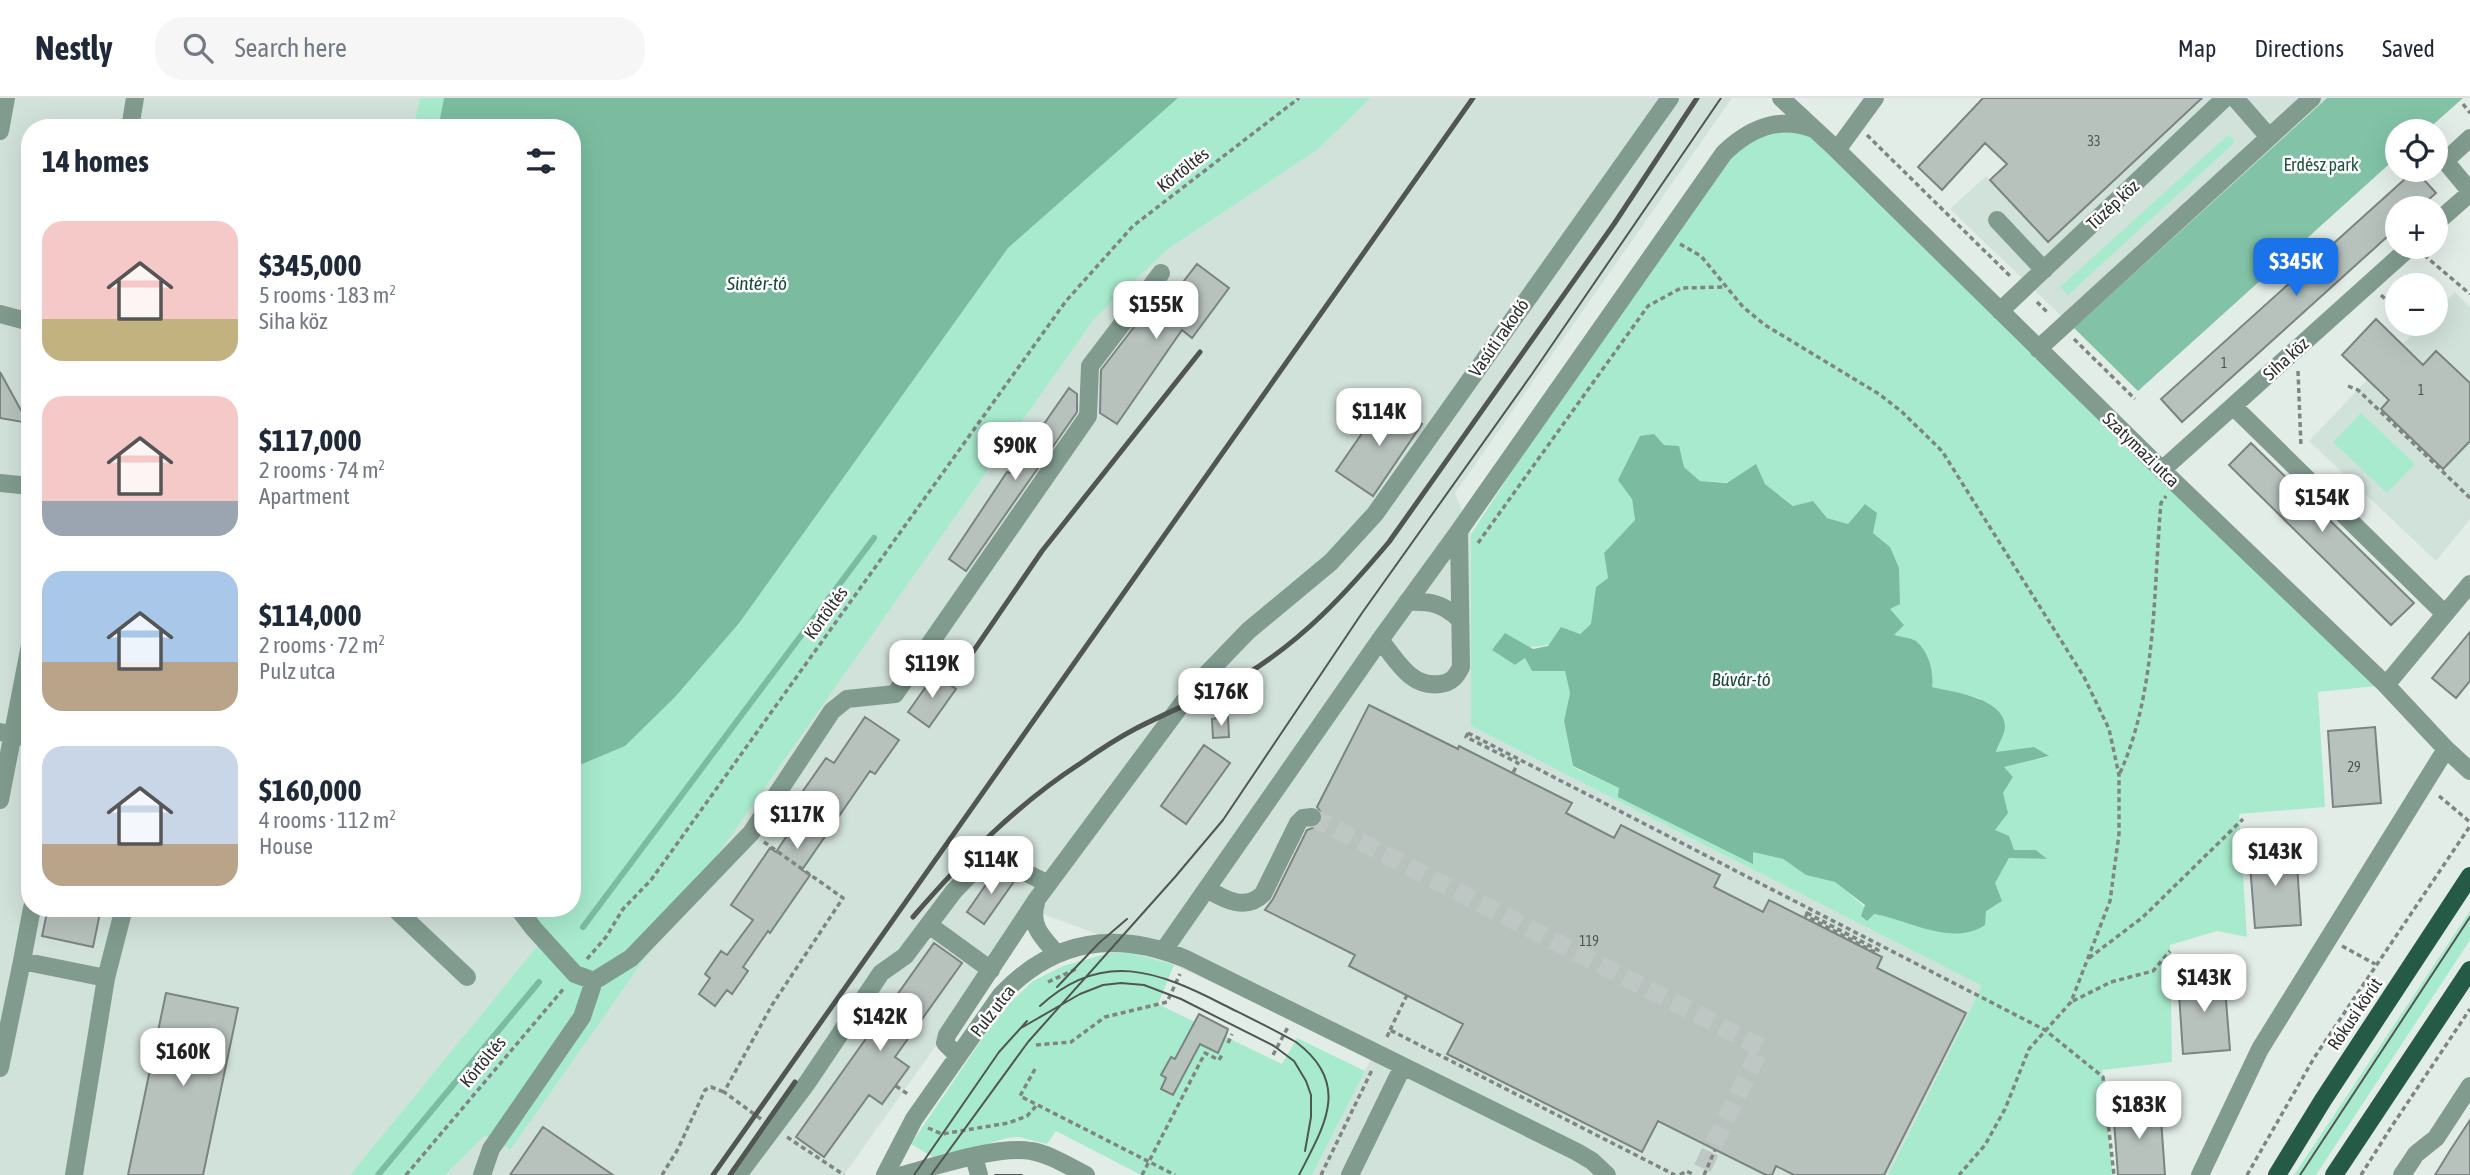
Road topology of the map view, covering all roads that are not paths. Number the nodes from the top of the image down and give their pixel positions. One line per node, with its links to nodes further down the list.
1 (6, 98): 11 (street)
2 (135, 98): 9 (street)
3 (1670, 98): 45 (street, Vasúti rakodó)
4 (1781, 98): 10 (street, Szatymazi utca)
5 (1875, 98): 14 (street)
6 (2225, 98): 21 (street, Tüzép köz)
7 (2235, 98): 12 (street)
8 (2312, 98): 12 (street)
9 (132, 119)
10 (1811, 128): 14 (street, Szatymazi utca); 31 (street)
11 (0, 131)
12 (2269, 137): 26 (street)
13 (2470, 138): 15 (street)
14 (1837, 150): 23 (street, Szatymazi utca)
15 (2448, 151)
16 (2448, 166): 17 (street)
17 (2470, 192): 18 (street)
18 (2448, 212)
19 (1997, 220): 21 (street)
20 (2407, 259): 27 (street, Siha köz)
21 (2044, 270): 23 (street, Tüzép köz)
22 (1161, 273): 60 (street)
23 (2000, 311): 26 (street, Szatymazi utca)
24 (0, 314): 25 (street)
25 (21, 319)
26 (2038, 349): 28 (street, Szatymazi utca)
27 (2233, 406): 28 (street, Siha köz); 34 (street)
28 (2168, 477): 37 (street, Szatymazi utca)
29 (2, 481): 30 (street)
30 (21, 484)
31 (1459, 531): 33 (street); 35 (street)
32 (2470, 584): 34 (street)
33 (1407, 602): 35 (street); 36 (street)
34 (2445, 614): 37 (street)
35 (1459, 619): 36 (street)
36 (1380, 640): 46 (street)
37 (2386, 685): 40 (street, Szatymazi utca)
38 (21, 688): 39 (street)
39 (10, 741): 42 (street)
40 (2446, 749): 41 (street, Szatymazi utca); 75 (street)
41 (2470, 771)
42 (0, 800)
43 (1312, 817): 46 (street)
44 (2470, 876): 76 (main road, Rókusi körút)
45 (1048, 884): 47 (street, Vasúti rakodó); 52 (street)
46 (1207, 889): 53 (street)
47 (1037, 899): 54 (street); 56 (street, Vasúti rakodó)
48 (30, 917): 55 (street)
49 (122, 917): 59 (street)
50 (404, 917): 58 (street)
51 (525, 917): 60 (street)
52 (929, 925): 56 (street); 68 (street)
53 (1164, 950): 54 (street, Pulz utca); 62 (street, Pulz utca)
54 (1057, 954): 61 (street, Pulz utca)
55 (22, 961): 59 (street); 63 (street)
56 (991, 970): 61 (street, Vasúti rakodó)
57 (2470, 970): 77 (main road)
58 (467, 977)
59 (106, 978): 66 (street)
60 (594, 981): 67 (street)
61 (958, 1056): 69 (street, Pulz utca)
62 (1403, 1066): 73 (street); 74 (street, Pulz utca)
63 (0, 1068)
64 (2470, 1086): 78 (street)
65 (974, 1157): 70 (street); 71 (street); 72 (street)
66 (75, 1175)
67 (482, 1175)
68 (738, 1175)
69 (885, 1175)
70 (903, 1175)
71 (979, 1175)
72 (1086, 1175)
73 (1350, 1175)
74 (1607, 1175)
75 (2200, 1175)
76 (2277, 1175)
77 (2333, 1175)
78 (2402, 1175)

